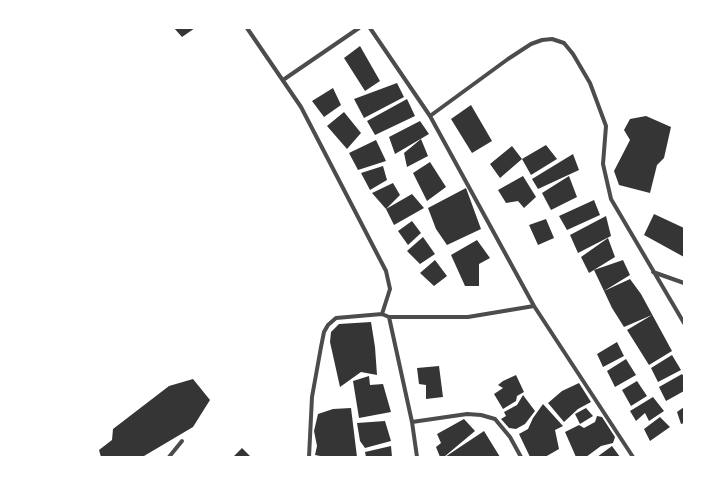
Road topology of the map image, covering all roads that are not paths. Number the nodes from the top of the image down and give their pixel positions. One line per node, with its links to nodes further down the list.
1 (247, 28): 4 (street)
2 (359, 28): 4 (street)
3 (370, 28): 5 (street)
4 (283, 80): 9 (street)
5 (430, 116): 6 (street); 8 (street)
6 (653, 272): 7 (street); 11 (street)
7 (684, 283)
8 (534, 306): 10 (street); 18 (street)
9 (382, 314): 10 (street); 15 (street)
10 (390, 316): 12 (street)
11 (684, 323)
12 (412, 422): 16 (street); 17 (street)
13 (182, 440): 14 (street)
14 (169, 457)
15 (309, 457)
16 (417, 457)
17 (521, 457)
18 (633, 457)

